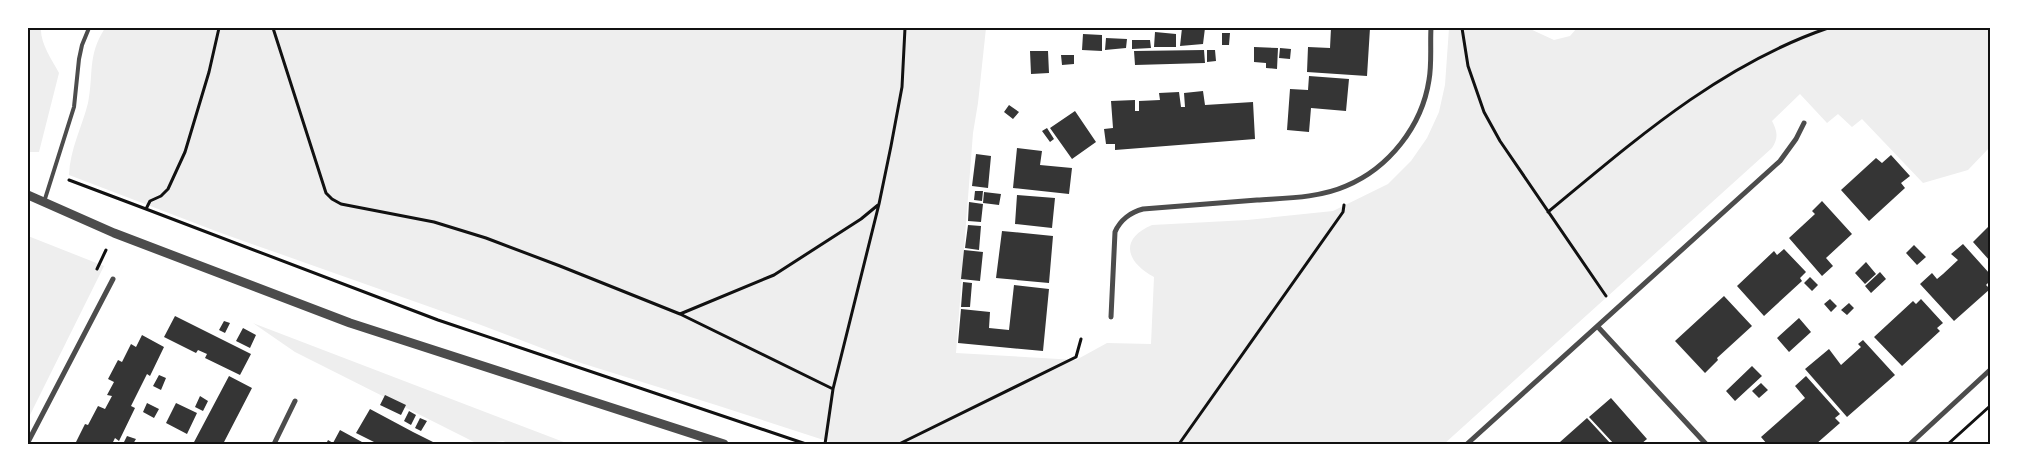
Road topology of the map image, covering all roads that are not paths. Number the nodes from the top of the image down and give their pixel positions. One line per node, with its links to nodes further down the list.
1 (89, 28): 5 (lane)
2 (1431, 28): 7 (street)
3 (1804, 123): 8 (street)
4 (28, 195): 5 (street)
5 (44, 202): 13 (street)
6 (113, 279): 11 (street)
7 (1111, 317)
8 (1598, 327): 14 (street); 15 (street)
9 (1990, 370): 16 (street)
10 (295, 402): 12 (street)
11 (28, 442)
12 (274, 444)
13 (724, 444)
14 (1467, 444)
15 (1706, 444)
16 (1910, 444)

